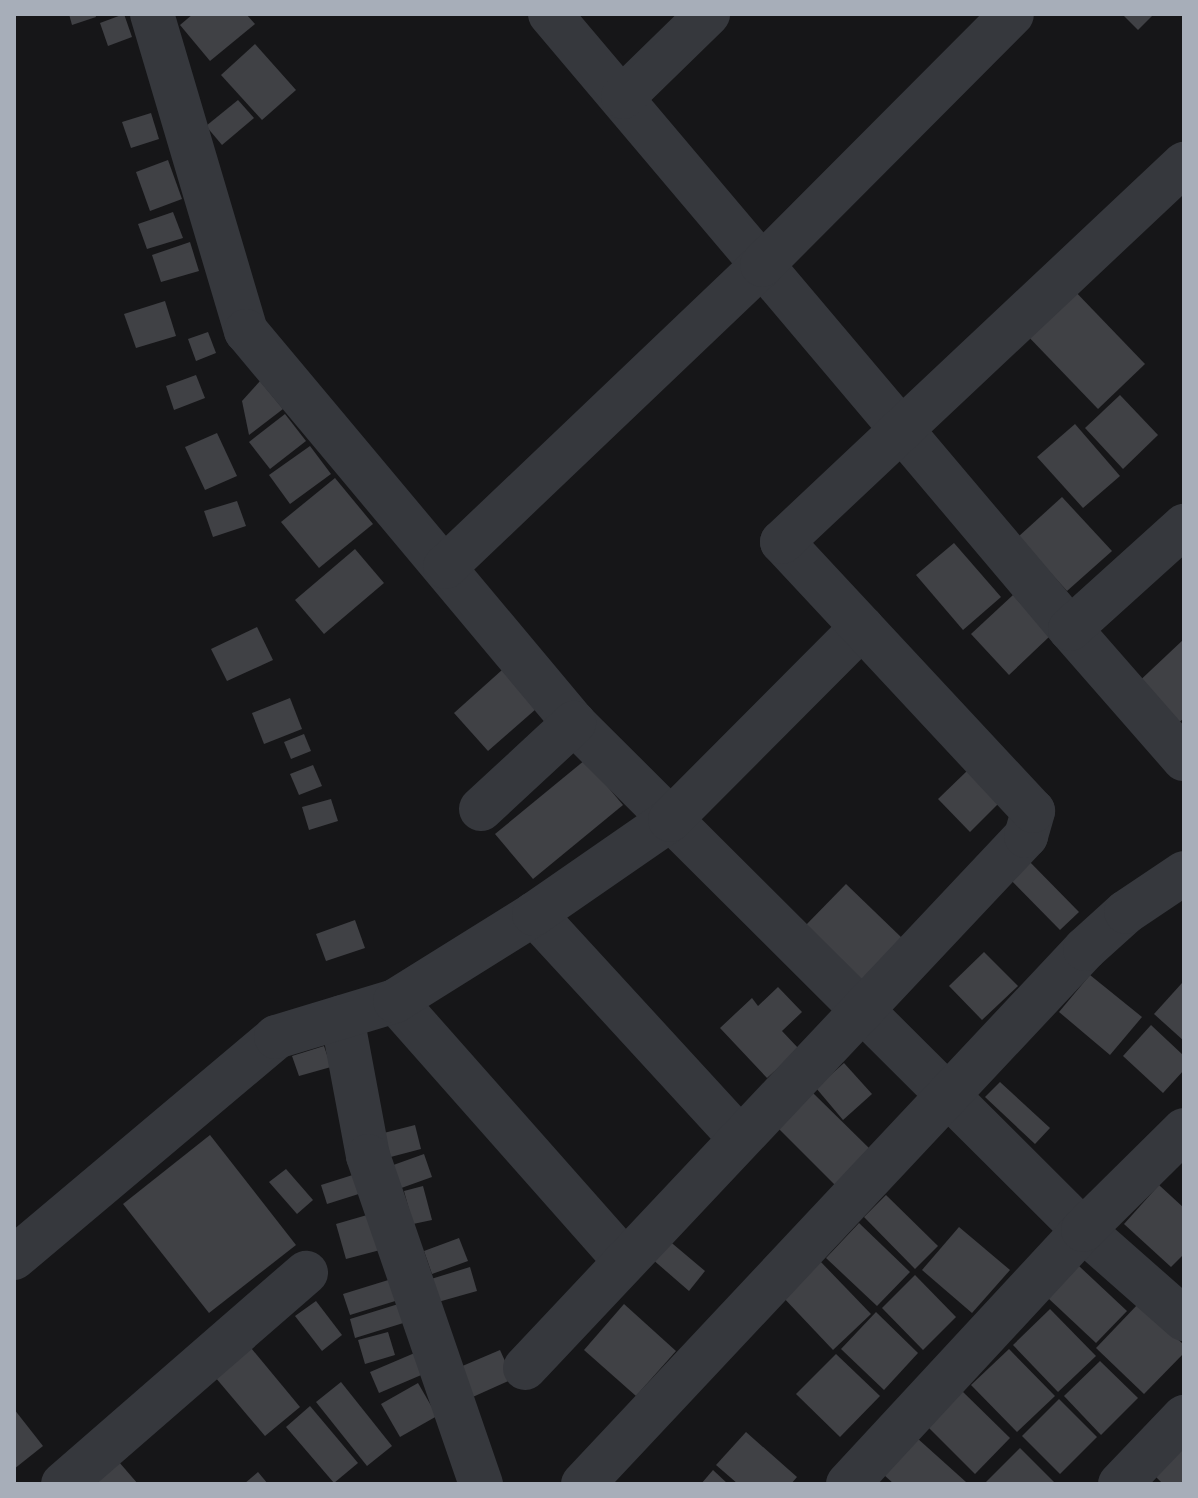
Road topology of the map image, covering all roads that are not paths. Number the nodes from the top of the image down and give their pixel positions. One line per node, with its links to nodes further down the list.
1 (152, 14): 10 (street)
2 (550, 14): 5 (street)
3 (708, 14): 5 (street)
4 (1012, 14): 7 (street)
5 (623, 97): 7 (street)
6 (1184, 164): 8 (street)
7 (762, 265): 8 (street); 10 (street)
8 (901, 431): 11 (street); 12 (street)
9 (1184, 526): 12 (street)
10 (445, 567): 13 (street)
11 (862, 627): 16 (street); 20 (street)
12 (1070, 629): 14 (street)
13 (574, 723): 15 (street); 16 (street)
14 (1184, 759)
15 (481, 809)
16 (670, 820): 18 (street); 20 (street)
17 (1184, 873): 22 (street)
18 (534, 914): 19 (street); 24 (street)
19 (395, 1001): 21 (street); 27 (street)
20 (860, 1011): 22 (street); 24 (street)
21 (342, 1017): 26 (street); 34 (street)
22 (947, 1097): 25 (street); 35 (street)
23 (1184, 1130): 25 (street)
24 (740, 1138): 27 (street)
25 (1083, 1230): 29 (street); 32 (street)
26 (14, 1258)
27 (625, 1261): 30 (street)
28 (306, 1273): 33 (street)
29 (1184, 1319)
30 (525, 1368)
31 (1184, 1417): 36 (street)
32 (854, 1482)
33 (63, 1484)
34 (481, 1484)
35 (583, 1484)
36 (1120, 1484)

